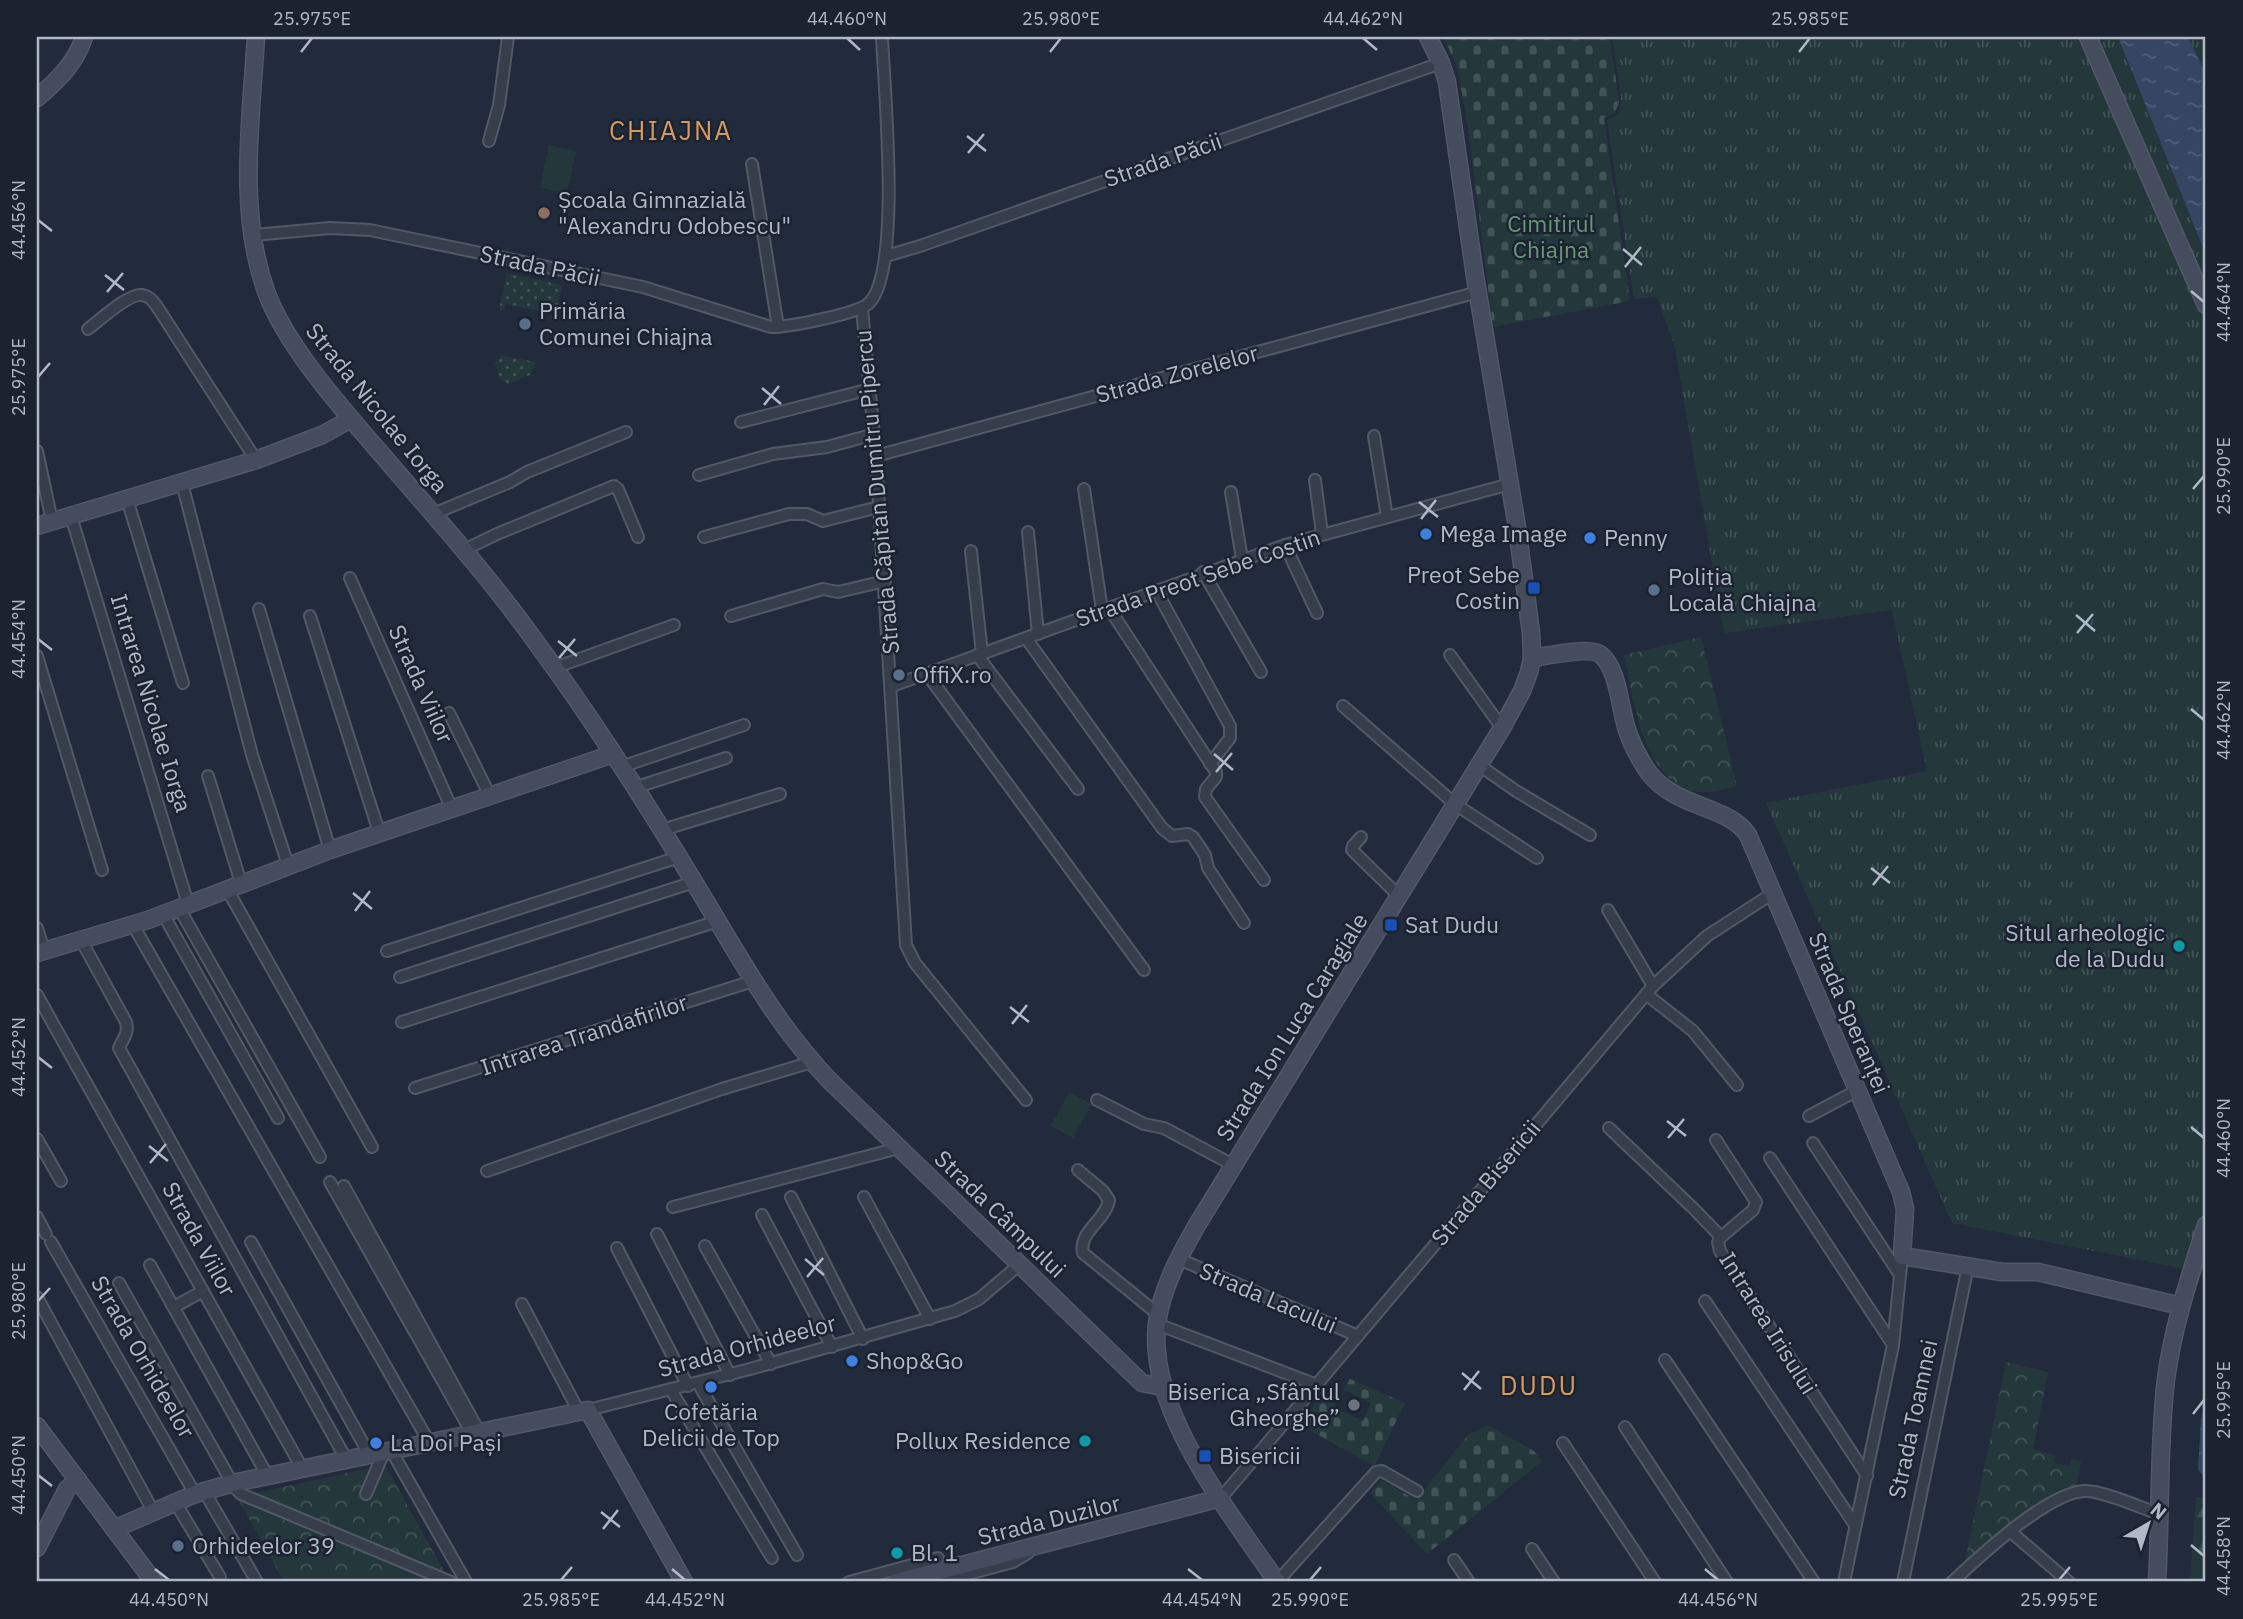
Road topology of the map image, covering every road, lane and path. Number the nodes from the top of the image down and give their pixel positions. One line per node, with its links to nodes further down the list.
1 (85, 37): 8 (street)
2 (256, 37): 11 (street, Strada Nicolae Iorga)
3 (508, 37): 9 (street)
4 (882, 37): 12 (street, Strada Căpitan Dumitru Pipercu)
5 (1428, 37): 7 (street, Strada Ion Luca Caragiale)
6 (2088, 37): 14 (street)
7 (1441, 63): 12 (street, Strada Păcii); 13 (street, Strada Ion Luca Caragiale)
8 (37, 98)
9 (489, 141)
10 (752, 164): 16 (street)
11 (253, 235): 16 (street, Strada Păcii); 19 (street, Strada Nicolae Iorga)
12 (886, 256): 15 (street, Strada Căpitan Dumitru Pipercu)
13 (1478, 292): 25 (street, Strada Zorelelor); 30 (street, Strada Ion Luca Caragiale)
14 (2206, 305)
15 (862, 309): 16 (street, Strada Păcii); 18 (street, Strada Căpitan Dumitru Pipercu)
16 (778, 327)
17 (88, 329): 26 (street)
18 (870, 389): 20 (street); 22 (street, Strada Căpitan Dumitru Pipercu)
19 (351, 419): 26 (street); 35 (street, Strada Nicolae Iorga)
20 (741, 422)
21 (626, 432): 35 (street)
22 (875, 434): 25 (street, Strada Căpitan Dumitru Pipercu); 27 (street)
23 (1374, 436): 37 (street)
24 (37, 451): 38 (street)
25 (876, 456): 34 (street, Strada Căpitan Dumitru Pipercu)
26 (256, 460): 29 (street)
27 (699, 475)
28 (1315, 480): 40 (street)
29 (182, 483): 33 (street); 90 (street)
30 (1510, 484): 37 (street, Strada Preot Sebe Costin); 62 (street, Strada Ion Luca Caragiale)
31 (1084, 489): 52 (street)
32 (1231, 492): 46 (street)
33 (127, 499): 36 (street); 66 (street)
34 (879, 508): 42 (street); 49 (street, Strada Căpitan Dumitru Pipercu)
35 (433, 514): 44 (street, Strada Nicolae Iorga)
36 (71, 516): 38 (street); 97 (street, Intrarea Nicolae Iorga)
37 (1387, 517): 40 (street, Strada Preot Sebe Costin)
38 (44, 524)
39 (1028, 532): 57 (street)
40 (1322, 534): 43 (street, Strada Preot Sebe Costin)
41 (638, 537): 44 (street)
42 (704, 537)
43 (1285, 545): 46 (street, Strada Preot Sebe Costin); 53 (street)
44 (464, 550): 63 (street, Strada Nicolae Iorga)
45 (971, 551): 59 (street)
46 (1242, 559): 47 (street, Strada Preot Sebe Costin)
47 (1203, 572): 50 (street, Strada Preot Sebe Costin); 64 (street)
48 (350, 578): 82 (street, Strada Viilor)
49 (885, 581): 55 (street); 67 (street, Strada Căpitan Dumitru Pipercu)
50 (1156, 590): 52 (street, Strada Preot Sebe Costin); 74 (street)
51 (259, 609): 87 (street)
52 (1106, 609): 57 (street, Strada Preot Sebe Costin); 74 (street)
53 (1317, 613)
54 (310, 616): 84 (street)
55 (731, 616)
56 (674, 625): 63 (street)
57 (1038, 634): 58 (street, Strada Preot Sebe Costin)
58 (1026, 638): 59 (street, Strada Preot Sebe Costin); 101 (street)
59 (979, 654): 65 (street, Strada Preot Sebe Costin); 78 (street)
60 (1450, 655): 71 (street)
61 (37, 656): 91 (street)
62 (1532, 658): 71 (street, Strada Ion Luca Caragiale); 95 (street, Strada Speranței)
63 (554, 668): 73 (street, Strada Nicolae Iorga)
64 (1261, 672)
65 (927, 674): 67 (street, Strada Preot Sebe Costin); 107 (street)
66 (183, 683)
67 (892, 686): 117 (street, Strada Căpitan Dumitru Pipercu)
68 (1343, 706): 81 (street)
69 (449, 713): 79 (street)
70 (744, 725): 73 (street)
71 (1502, 728): 75 (street, Strada Ion Luca Caragiale)
72 (726, 758): 77 (street)
73 (617, 760): 77 (street, Strada Câmpului); 79 (street)
74 (1210, 764): 92 (street)
75 (1479, 765): 81 (street, Strada Ion Luca Caragiale); 85 (street)
76 (208, 776): 94 (street)
77 (634, 788): 83 (street, Strada Câmpului)
78 (1078, 789)
79 (489, 794): 82 (street)
80 (780, 794): 83 (street)
81 (1455, 804): 89 (street); 96 (street, Strada Ion Luca Caragiale)
82 (451, 807): 84 (street)
83 (662, 830): 88 (street, Strada Câmpului)
84 (379, 832): 87 (street)
85 (1590, 835)
86 (1361, 837): 96 (street)
87 (330, 850): 90 (street)
88 (679, 857): 93 (street, Strada Câmpului); 105 (street)
89 (1537, 858)
90 (288, 865): 94 (street)
91 (102, 870)
92 (1264, 880)
93 (695, 883): 100 (street, Strada Câmpului); 108 (street)
94 (234, 886): 97 (street); 125 (street)
95 (1773, 893): 110 (street, Strada Bisericii); 116 (street, Strada Speranței)
96 (1399, 896): 129 (street, Strada Ion Luca Caragiale)
97 (184, 906): 99 (street); 127 (street, Intrarea Nicolae Iorga)
98 (1608, 910): 110 (street)
99 (163, 914): 102 (street); 120 (street)
100 (718, 921): 109 (street, Strada Câmpului); 112 (street)
101 (1244, 923)
102 (133, 925): 104 (street); 176 (street)
103 (37, 928): 106 (street)
104 (81, 940): 106 (street); 179 (street)
105 (387, 951)
106 (40, 952)
107 (1144, 970)
108 (400, 977)
109 (753, 981): 113 (street, Strada Câmpului); 115 (street, Intrarea Trandafirilor)
110 (1649, 990): 114 (street); 161 (street, Strada Bisericii)
111 (37, 995): 153 (street, Strada Viilor)
112 (402, 1022)
113 (812, 1062): 126 (street, Strada Câmpului); 131 (street)
114 (1737, 1085)
115 (415, 1088)
116 (1858, 1090): 119 (street); 146 (street, Strada Speranței)
117 (1026, 1100)
118 (1097, 1100): 129 (street)
119 (1808, 1116)
120 (278, 1118)
121 (1609, 1128): 142 (street)
122 (37, 1139): 132 (street)
123 (1716, 1140): 142 (street, Intrarea Irisului)
124 (1812, 1143): 151 (street)
125 (372, 1147)
126 (899, 1148): 137 (street); 149 (street, Strada Câmpului)
127 (320, 1157)
128 (1770, 1158): 163 (street)
129 (1233, 1165): 147 (street, Strada Ion Luca Caragiale)
130 (1078, 1170): 160 (street)
131 (487, 1171)
132 (61, 1181)
133 (330, 1182): 175 (street)
134 (344, 1186): 175 (street)
135 (791, 1196): 162 (street)
136 (864, 1197): 159 (street)
137 (673, 1207)
138 (762, 1215): 164 (street)
139 (37, 1217): 186 (street, Strada Orhideelor)
140 (2206, 1224): 157 (street)
141 (657, 1234): 167 (street)
142 (1721, 1237): 182 (street, Intrarea Irisului)
143 (251, 1242): 178 (street)
144 (705, 1246): 166 (street)
145 (617, 1248): 168 (street)
146 (1902, 1256): 150 (street); 151 (street, Strada Speranței)
147 (1179, 1259): 160 (street, Strada Ion Luca Caragiale); 161 (street, Strada Lacului)
148 (150, 1265): 158 (street)
149 (1019, 1265): 159 (street, Strada Orhideelor); 170 (street, Strada Câmpului)
150 (1968, 1266): 157 (street); 219 (street, Strada Toamnei)
151 (1900, 1275): 163 (street, Strada Speranței)
152 (119, 1283): 184 (street, Strada Orhideelor)
153 (203, 1291): 158 (street); 180 (street, Strada Viilor)
154 (37, 1297): 190 (street)
155 (1704, 1301): 193 (street)
156 (522, 1304): 172 (street)
157 (2181, 1306): 191 (street)
158 (174, 1307): 181 (street)
159 (930, 1319): 162 (street, Strada Orhideelor)
160 (1158, 1320): 169 (street); 170 (street, Strada Ion Luca Caragiale)
161 (1358, 1336): 169 (street, Strada Bisericii)
162 (863, 1339): 164 (street, Strada Orhideelor)
163 (1893, 1345): 182 (street, Strada Speranței)
164 (832, 1347): 166 (street, Strada Orhideelor)
165 (1665, 1360): 217 (street)
166 (771, 1364): 167 (street, Strada Orhideelor)
167 (730, 1375): 168 (street, Strada Orhideelor)
168 (693, 1384): 171 (street, Strada Orhideelor); 199 (street)
169 (1317, 1385): 188 (street, Strada Bisericii)
170 (1163, 1387): 188 (street, Strada Ion Luca Caragiale)
171 (671, 1390): 172 (street, Strada Orhideelor); 200 (street)
172 (583, 1411): 175 (street, Strada Orhideelor); 208 (street)
173 (37, 1426): 183 (street)
174 (1625, 1427): 216 (street)
175 (475, 1432): 176 (street, Strada Orhideelor)
176 (429, 1442): 178 (street, Strada Orhideelor)
177 (1563, 1443): 215 (street)
178 (381, 1452): 179 (street, Strada Orhideelor); 187 (street); 207 (street)
179 (346, 1459): 180 (street, Strada Orhideelor)
180 (302, 1468): 181 (street, Strada Orhideelor)
181 (267, 1475): 184 (street, Strada Orhideelor)
182 (1867, 1476): 193 (street, Strada Speranței)
183 (78, 1480): 192 (street); 194 (street)
184 (233, 1483): 186 (street, Strada Orhideelor); 206 (street)
185 (1417, 1491): 212 (street)
186 (200, 1493): 189 (street, Strada Orhideelor); 205 (street, Strada Orhideelor)
187 (366, 1494)
188 (1217, 1499): 196 (street, Strada Duzilor); 212 (street, Strada Ion Luca Caragiale)
189 (175, 1502): 190 (street, Strada Orhideelor); 203 (street)
190 (153, 1511): 194 (street, Strada Orhideelor)
191 (2159, 1514): 195 (street); 222 (street)
192 (42, 1521): 197 (street)
193 (1855, 1525): 218 (street, Strada Speranței)
194 (114, 1529): 204 (street)
195 (2011, 1532): 220 (street); 221 (street)
196 (1040, 1546): 210 (street, Strada Duzilor); 211 (street)
197 (37, 1548)
198 (1532, 1549): 214 (street)
199 (797, 1555)
200 (772, 1558)
201 (938, 1558): 209 (street)
202 (1454, 1560): 213 (street)
203 (220, 1577)
204 (154, 1582)
205 (257, 1582)
206 (451, 1582)
207 (466, 1582)
208 (684, 1582)
209 (849, 1582)
210 (896, 1582)
211 (938, 1582)
212 (1277, 1582)
213 (1469, 1582)
214 (1554, 1582)
215 (1655, 1582)
216 (1727, 1582)
217 (1814, 1582)
218 (1844, 1582)
219 (1903, 1582)
220 (1952, 1582)
221 (2069, 1582)
222 (2157, 1582)

